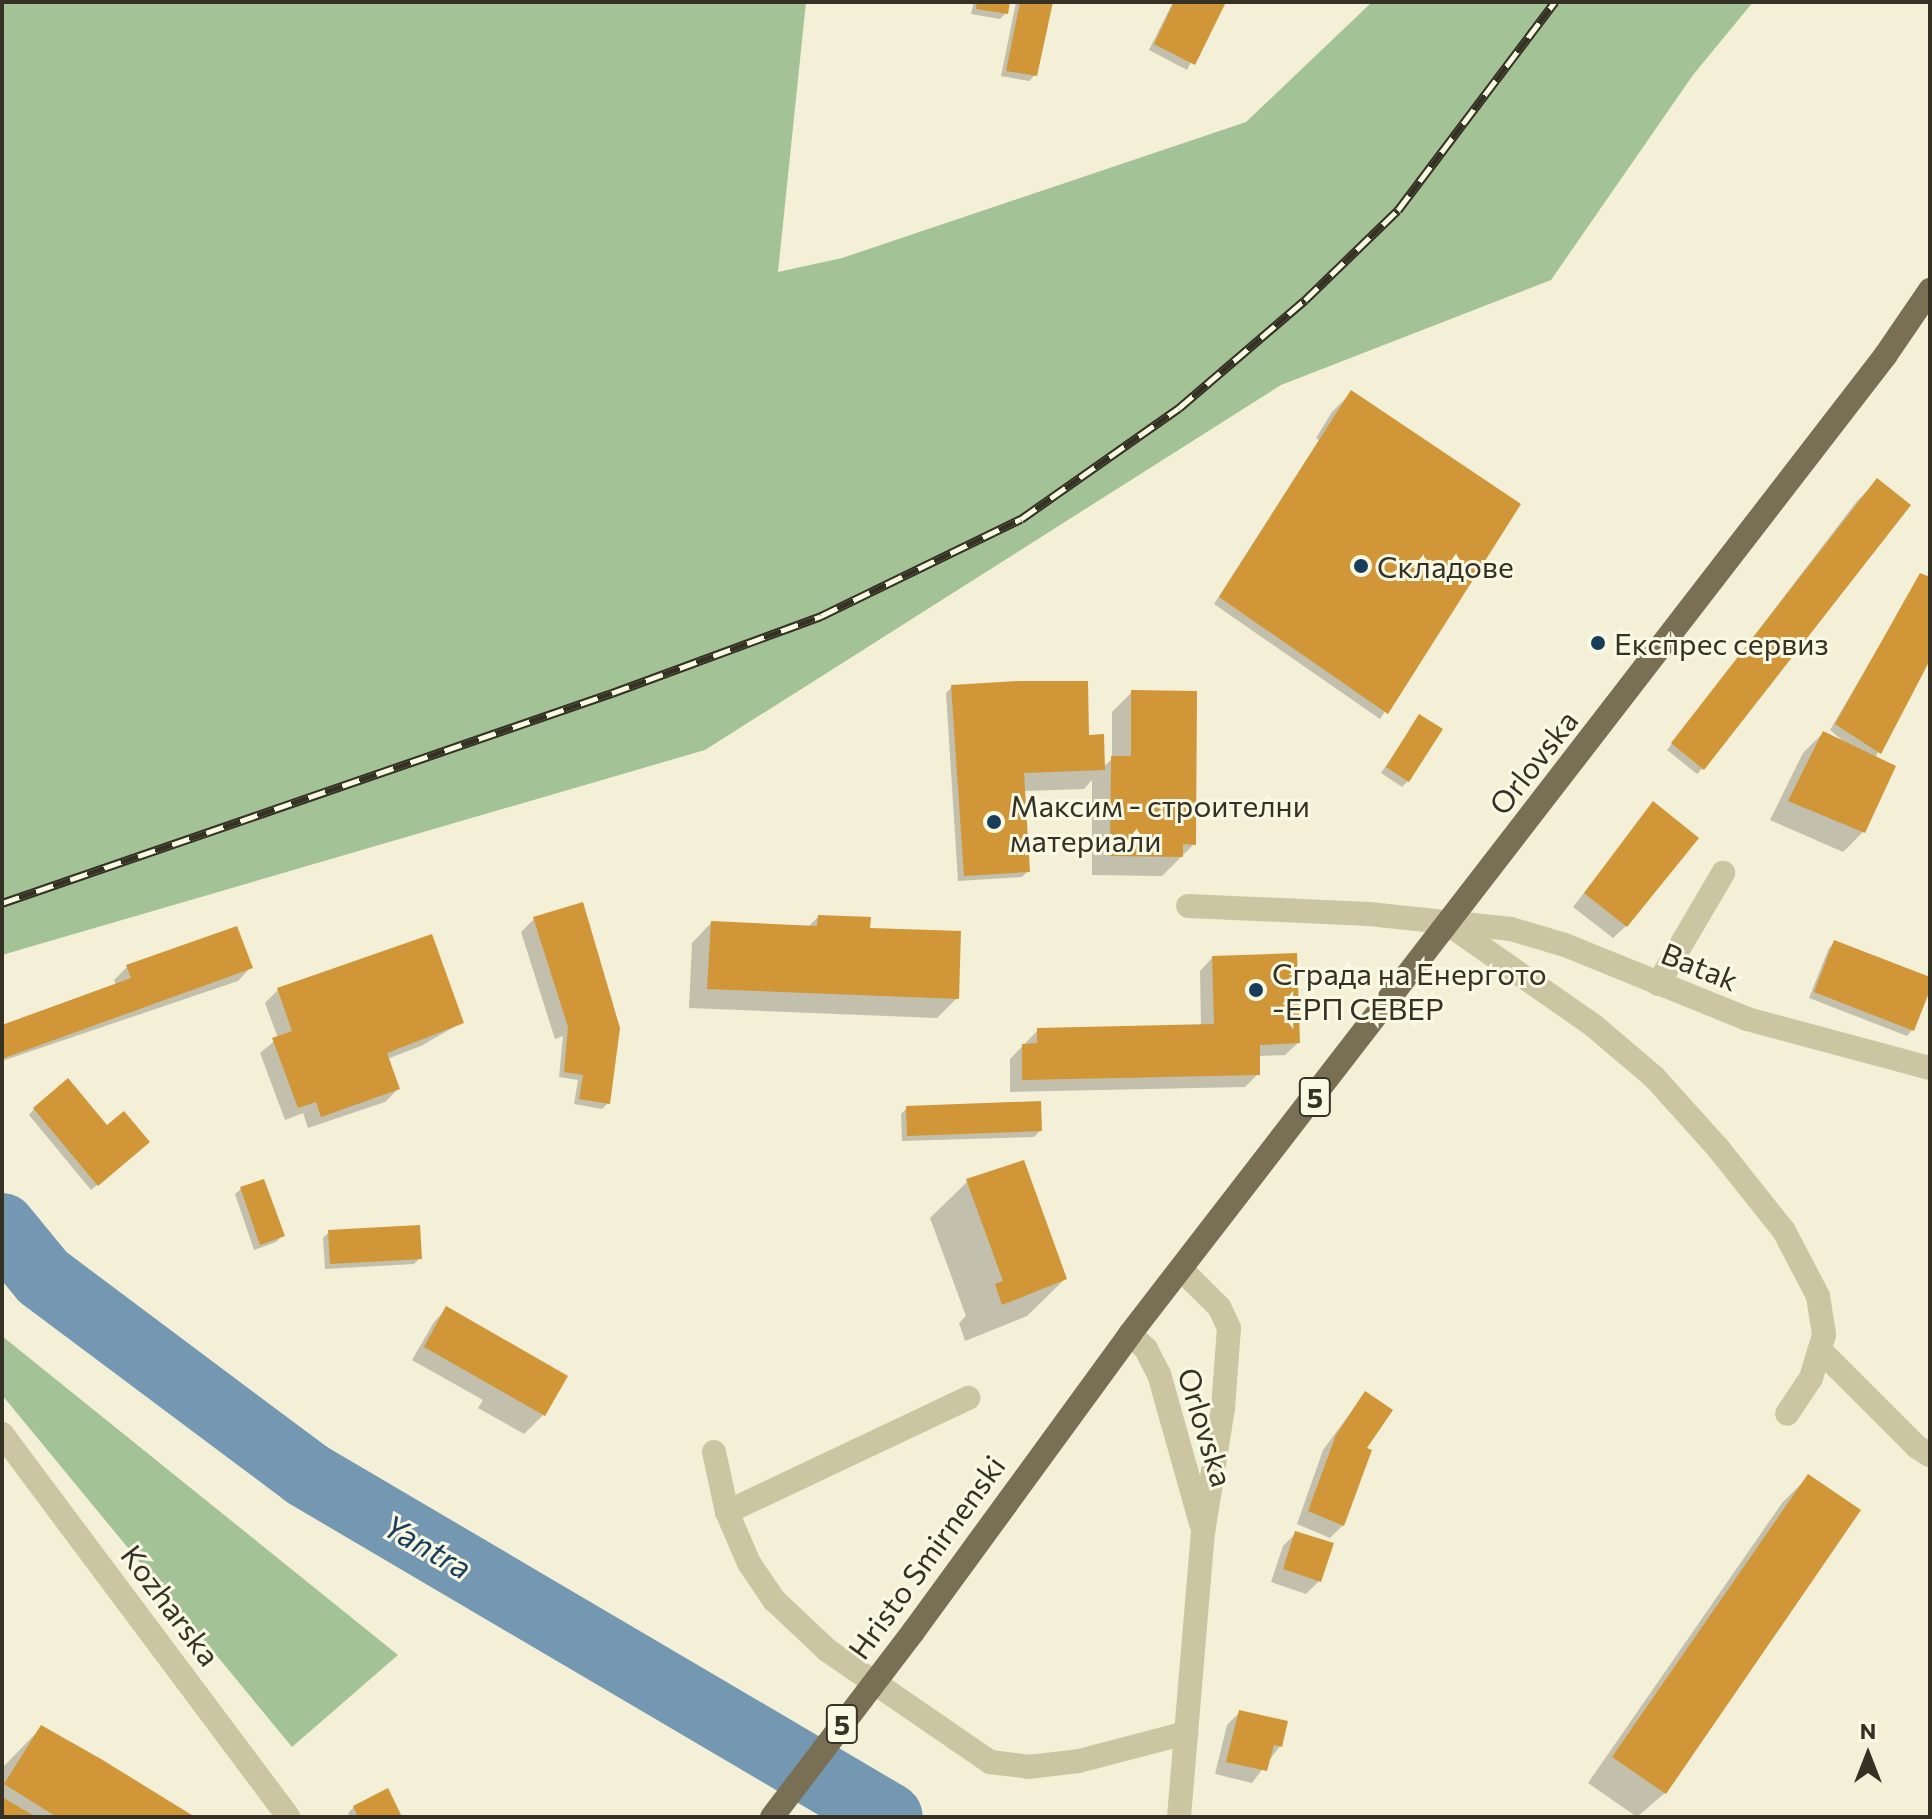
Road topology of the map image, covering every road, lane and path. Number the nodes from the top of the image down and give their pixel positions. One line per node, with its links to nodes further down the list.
1 (1930, 290): 4 (main road, Orlovska / 5)
2 (1723, 873): 5 (street)
3 (1188, 906): 4 (street, Batak)
4 (1448, 924): 5 (street, Batak); 7 (main road, Orlovska / 5); 9 (street)
5 (1658, 984): 6 (street, Batak)
6 (1930, 1068)
7 (1182, 1270): 8 (main road, Orlovska / 5); 16 (street, Orlovska)
8 (1130, 1334): 16 (street, Orlovska); 19 (main road, Hristo Smirnenski / 5)
9 (1822, 1352): 11 (street); 14 (street)
10 (968, 1398): 15 (street)
11 (1787, 1414)
12 (2, 1434): 18 (street, Kozharska)
13 (714, 1452): 15 (street)
14 (1930, 1455)
15 (727, 1512): 17 (street)
16 (1203, 1533): 17 (street, Orlovska)
17 (1186, 1733): 20 (street, Orlovska)
18 (288, 1817)
19 (772, 1817)
20 (1179, 1817)

